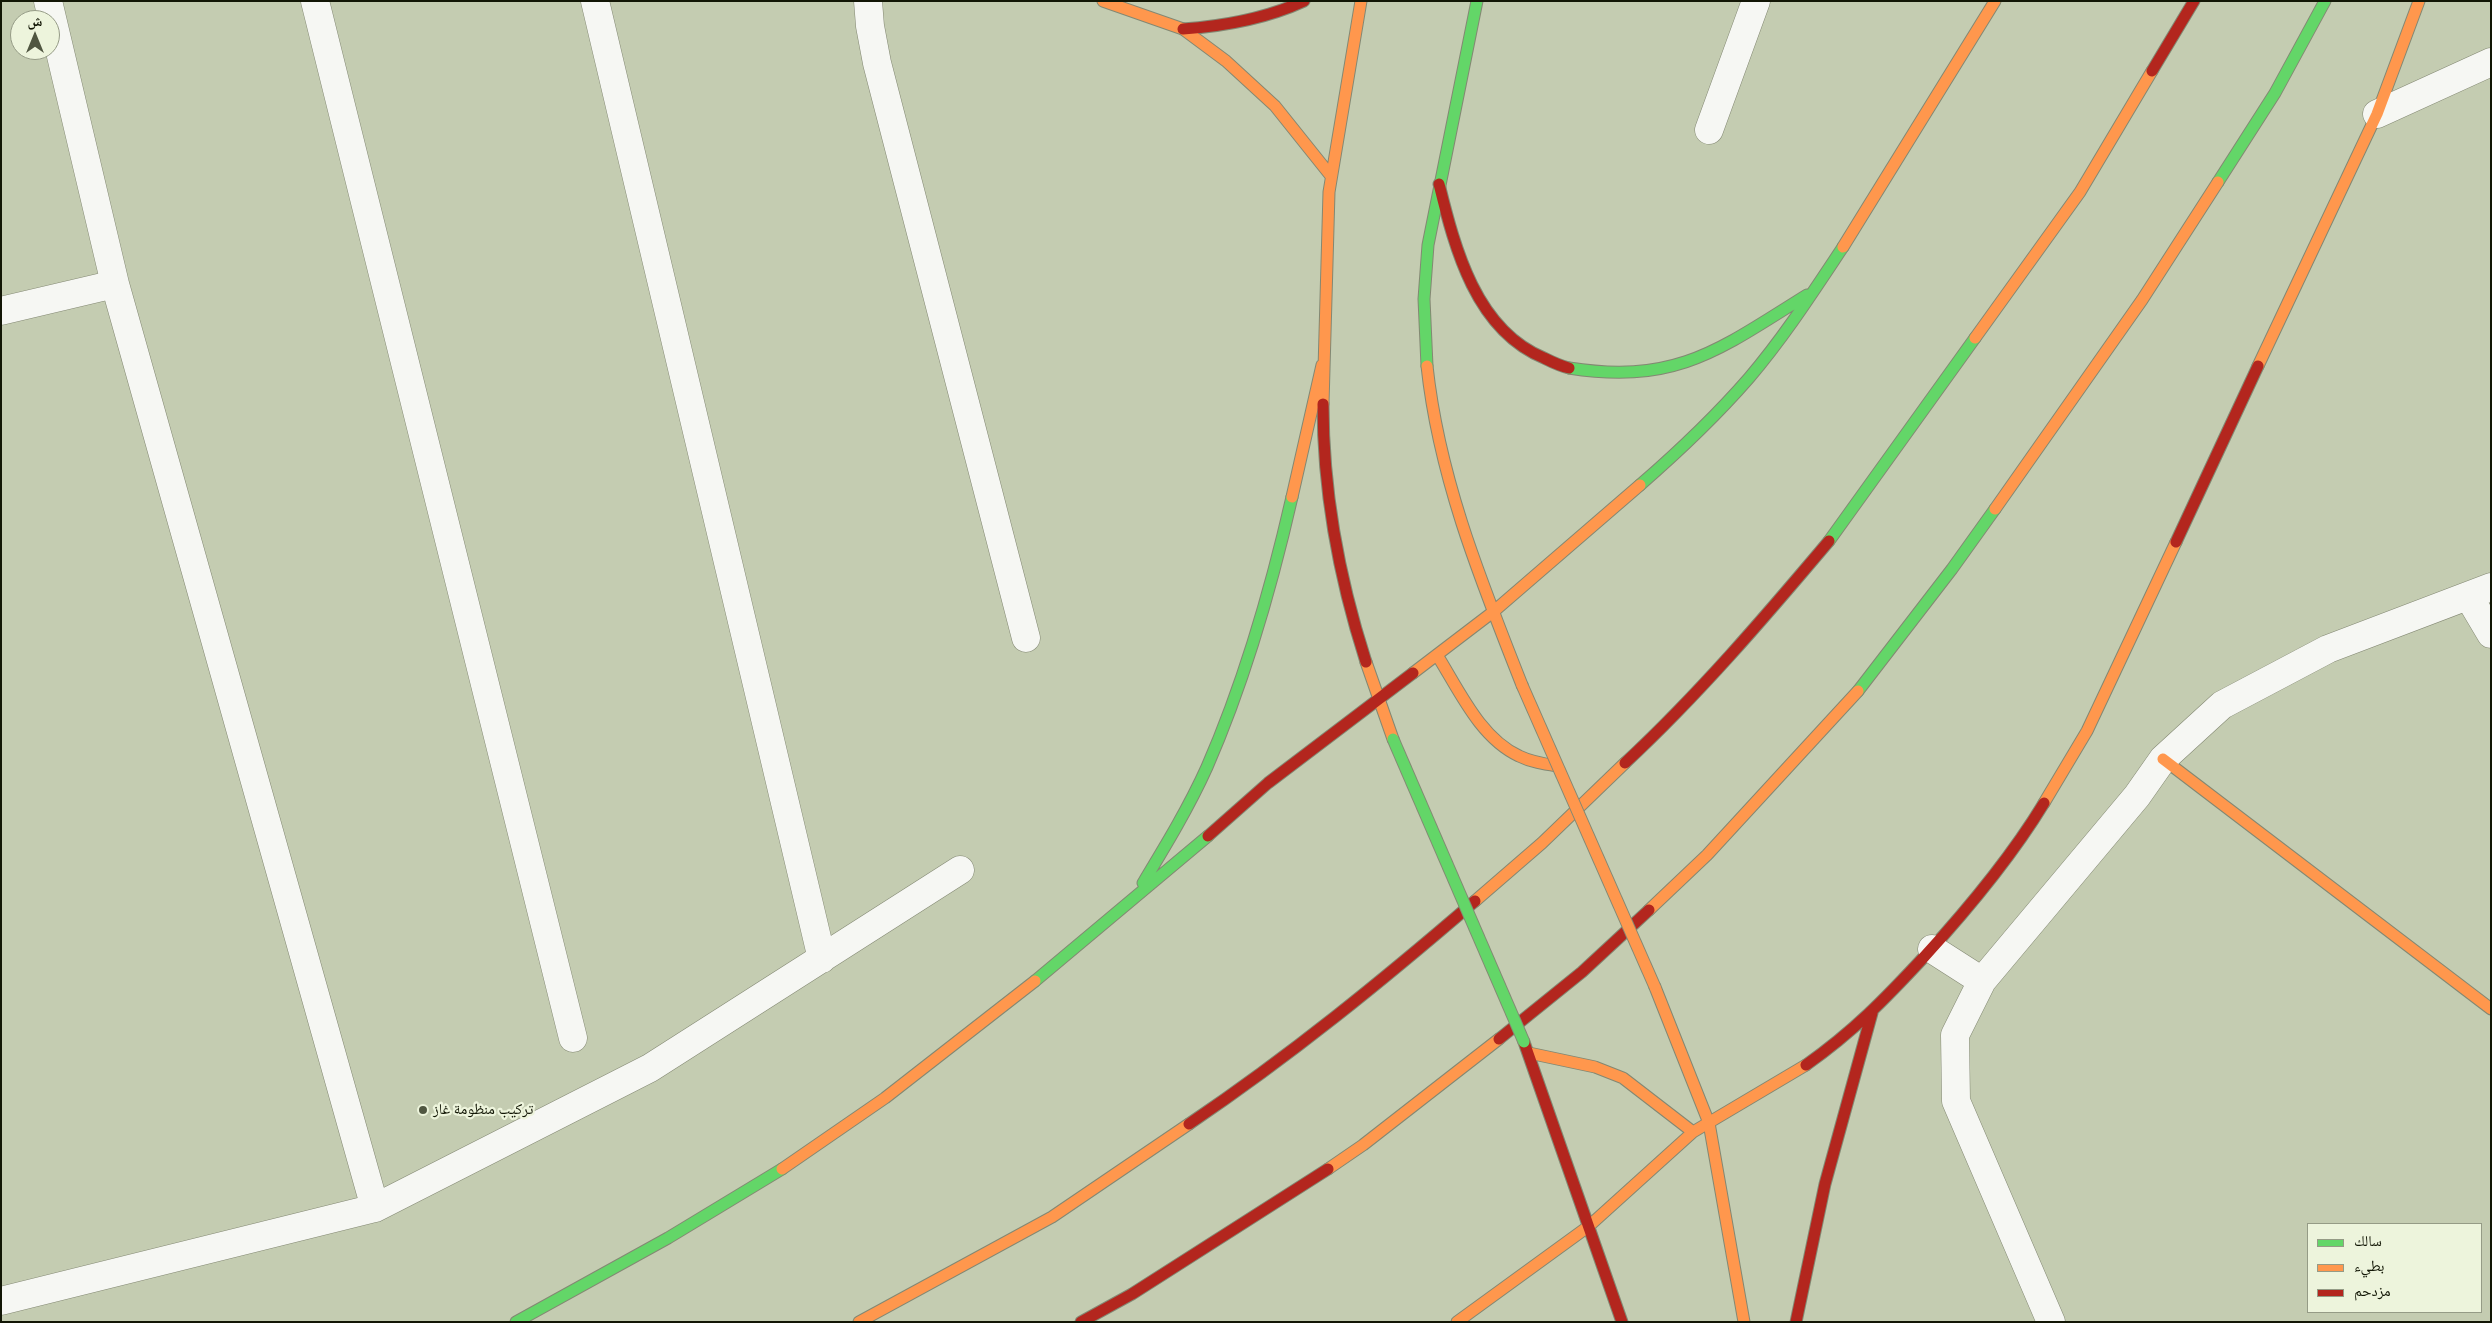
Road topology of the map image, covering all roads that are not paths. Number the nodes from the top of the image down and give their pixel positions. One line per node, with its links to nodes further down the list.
1 (48, 1): 20 (street)
2 (316, 1): 39 (street)
3 (595, 1): 35 (street)
4 (868, 1): 27 (street)
5 (1103, 1): 14 (main road)
6 (1304, 1): 14 (main road)
7 (1361, 1): 18 (main road)
8 (1476, 1): 19 (main road)
9 (1756, 1): 17 (street)
10 (1996, 1): 21 (main road)
11 (2194, 1): 47 (main road)
12 (2325, 1): 48 (main road)
13 (2419, 1): 16 (main road)
14 (1183, 29): 18 (main road)
15 (2491, 62): 16 (street)
16 (2377, 114): 34 (main road)
17 (1709, 130)
18 (1331, 176): 23 (main road)
19 (1439, 184): 21 (main road); 25 (main road)
20 (115, 284): 22 (street); 43 (street)
21 (1816, 289): 25 (main road)
22 (1, 311)
23 (1322, 365): 29 (main road); 33 (main road)
24 (2480, 592): 26 (street); 30 (street)
25 (1493, 612): 28 (main road); 31 (main road, bridge)
26 (2491, 634)
27 (1026, 638)
28 (1437, 655): 29 (main road); 31 (main road)
29 (1378, 699): 33 (main road); 40 (main road, bridge)
30 (2164, 759): 36 (street); 37 (main road)
31 (1557, 766): 41 (main road, bridge)
32 (960, 870): 35 (street)
33 (1133, 900): 46 (main road)
34 (1932, 949): 36 (street); 38 (main road)
35 (822, 958): 43 (street)
36 (1982, 981): 53 (street)
37 (2491, 1009)
38 (1872, 1012): 41 (main road); 52 (main road)
39 (573, 1038)
40 (1529, 1053): 42 (main road); 44 (main road)
41 (1708, 1123): 42 (main road); 51 (main road)
42 (1693, 1132): 44 (main road)
43 (375, 1208): 45 (street)
44 (1589, 1226): 49 (main road); 50 (main road)
45 (1, 1301)
46 (516, 1322)
47 (859, 1322)
48 (1081, 1322)
49 (1457, 1322)
50 (1622, 1322)
51 (1744, 1322)
52 (1796, 1322)
53 (2051, 1322)

